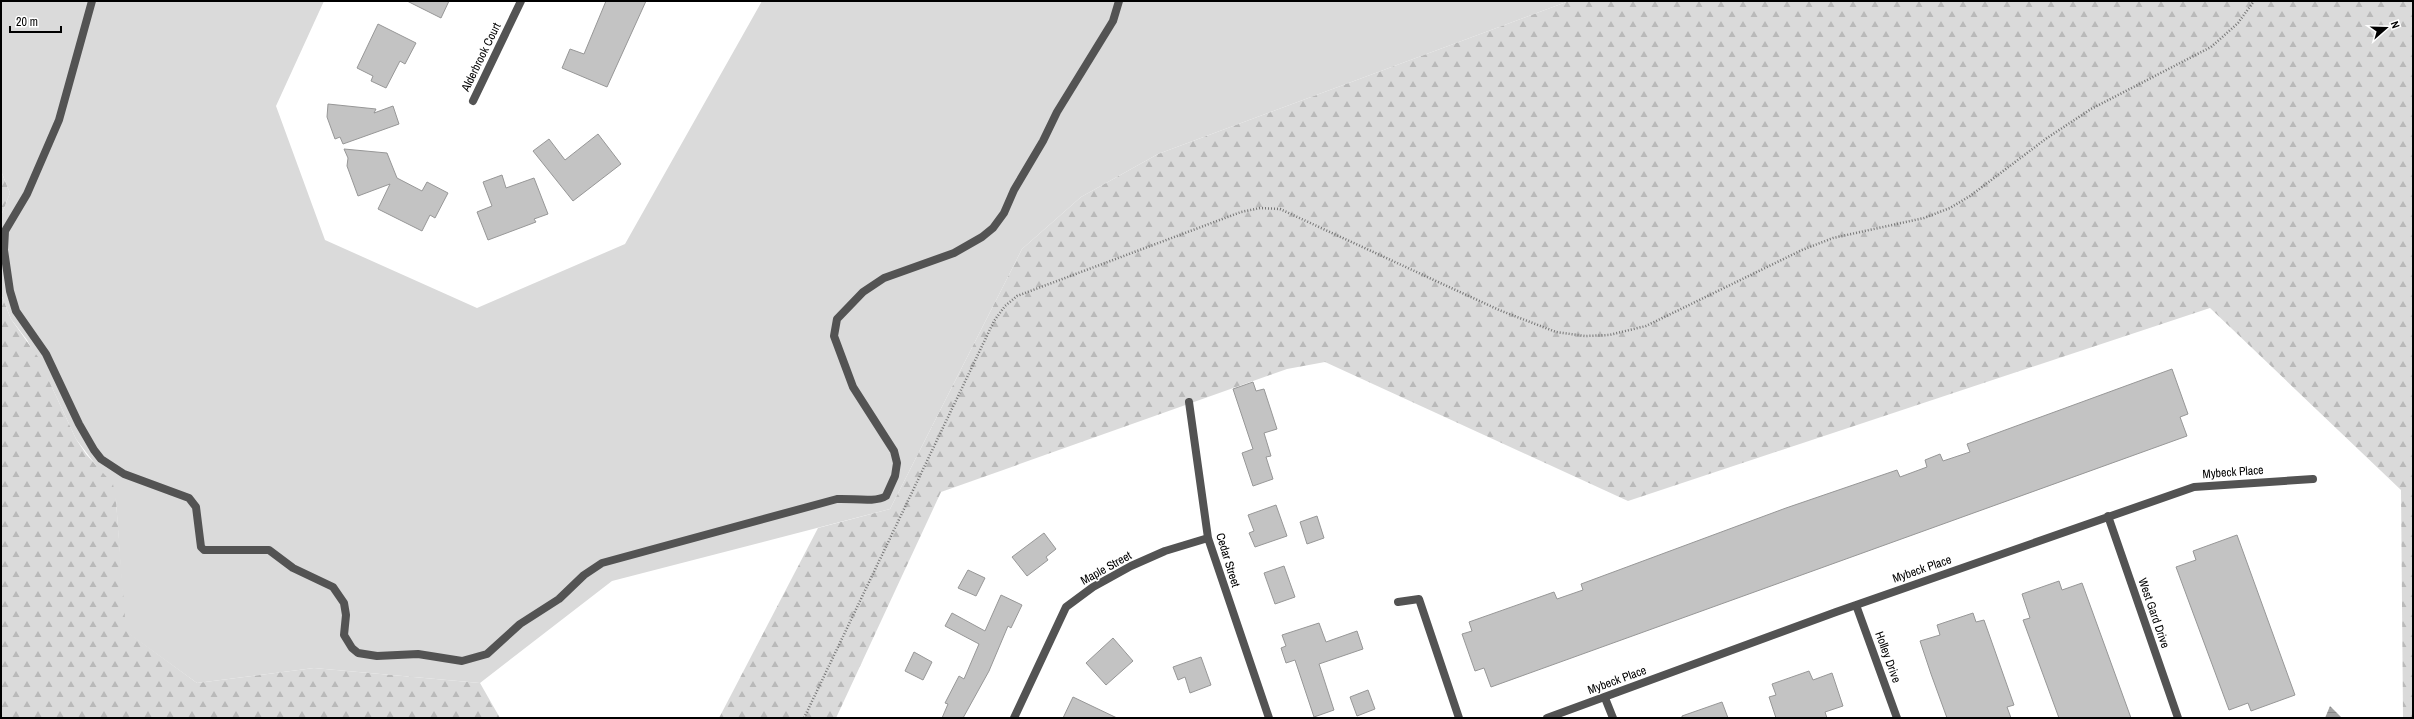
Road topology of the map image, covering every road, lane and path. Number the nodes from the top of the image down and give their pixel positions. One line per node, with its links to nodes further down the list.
1 (92, 1): 3 (street)
2 (521, 1): 5 (street, Alderbrook Court)
3 (1119, 1)
4 (2254, 1): 13 (path)
5 (473, 101)
6 (1189, 402): 9 (street, Cedar Street)
7 (2313, 479): 8 (street, Mybeck Place)
8 (2108, 516): 11 (street, Mybeck Place); 20 (street, West Gard Drive)
9 (1208, 538): 14 (street, Maple Street); 15 (street, Cedar Street)
10 (1398, 602): 16 (street)
11 (1856, 605): 12 (street, Mybeck Place); 19 (street, Holley Drive)
12 (1605, 698): 17 (street, Mybeck Place); 18 (street)
13 (804, 718)
14 (1014, 718)
15 (1269, 718)
16 (1459, 718)
17 (1547, 718)
18 (1613, 718)
19 (1897, 718)
20 (2178, 718)

